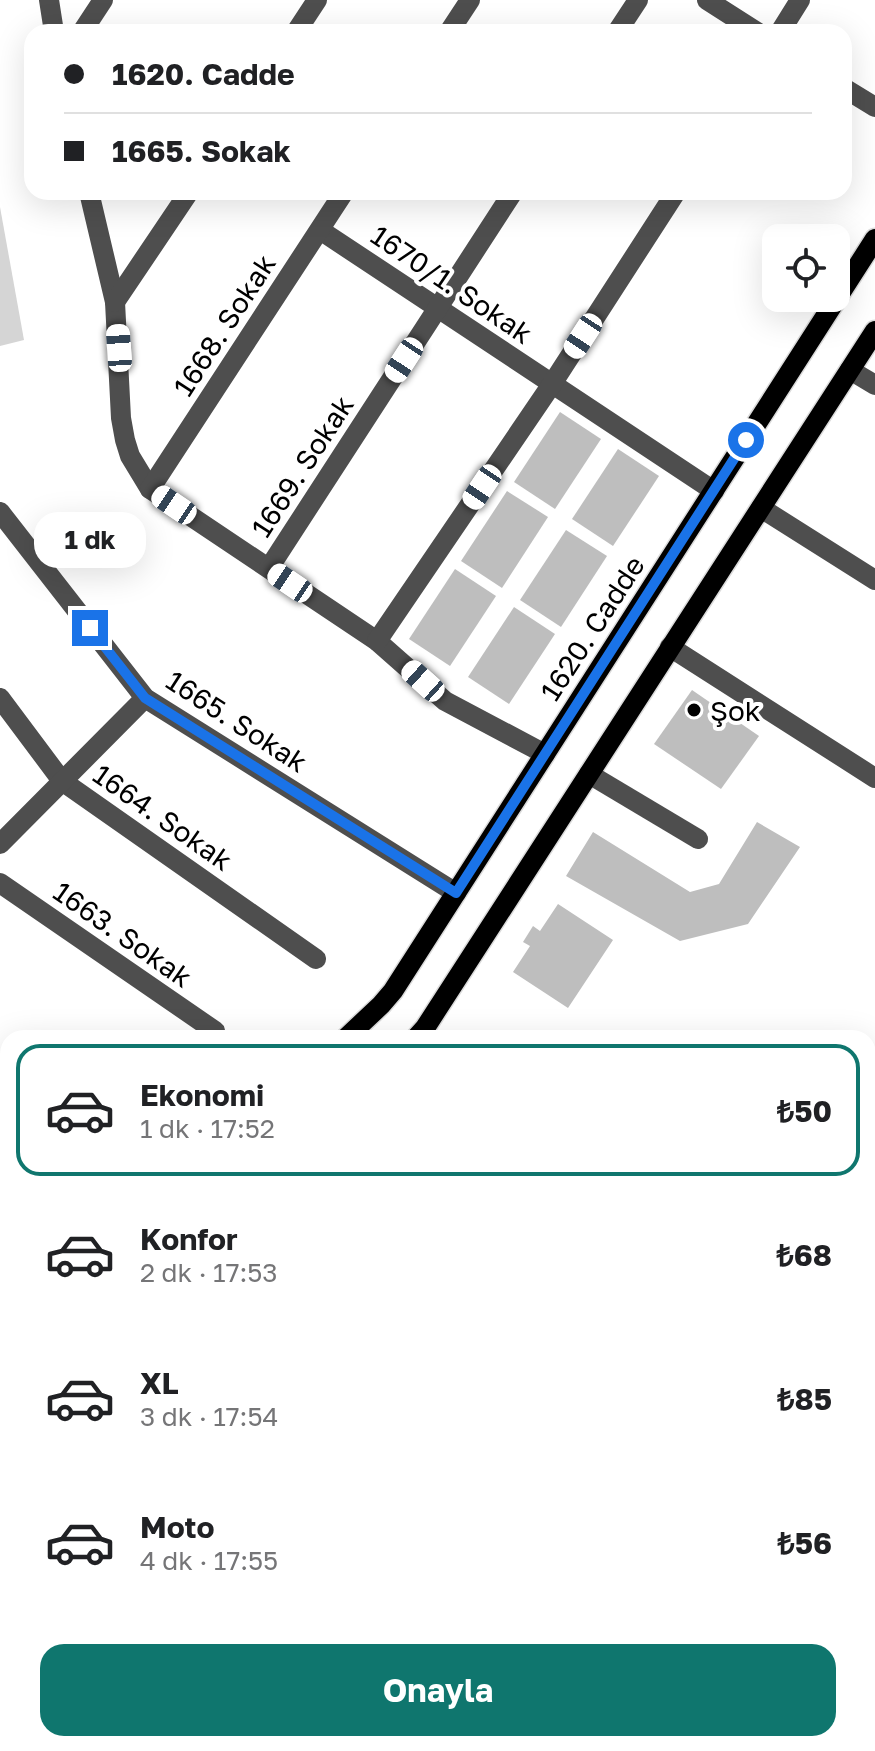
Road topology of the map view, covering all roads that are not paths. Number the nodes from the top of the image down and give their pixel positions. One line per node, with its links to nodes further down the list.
1 (49, 0): 8 (street)
2 (103, 0): 9 (street)
3 (317, 0): 10 (street)
4 (470, 0): 11 (street)
5 (638, 0): 12 (street)
6 (707, 0): 13 (street)
7 (800, 0): 14 (street)
8 (53, 24)
9 (87, 24)
10 (301, 24)
11 (454, 24)
12 (622, 24)
13 (744, 24)
14 (785, 24)
15 (852, 93): 16 (street)
16 (875, 107)
17 (91, 200): 24 (street)
18 (184, 200): 24 (street)
19 (339, 200): 22 (street, 1668. Sokak)
20 (508, 200): 25 (street, 1669. Sokak)
21 (671, 200): 28 (street)
22 (320, 230): 25 (street, 1670/1. Sokak); 30 (street, 1668. Sokak)
23 (875, 239): 31 (main road, 1620. Cadde)
24 (115, 302): 30 (street)
25 (438, 308): 28 (street, 1670/1. Sokak); 34 (street, 1669. Sokak)
26 (875, 331): 27 (main road)
27 (850, 370): 29 (street); 32 (main road)
28 (552, 384): 31 (street, 1670/1. Sokak); 36 (street)
29 (875, 385)
30 (150, 489): 34 (street)
31 (714, 491): 40 (main road, 1620. Cadde)
32 (761, 508): 35 (street); 37 (main road)
33 (0, 512): 39 (street, 1665. Sokak)
34 (269, 568): 36 (street)
35 (875, 580)
36 (377, 641): 40 (street)
37 (670, 647): 41 (main road); 42 (street)
38 (0, 698): 43 (street, 1664. Sokak)
39 (145, 698): 43 (street); 47 (street, 1665. Sokak)
40 (545, 754): 47 (main road, 1620. Cadde)
41 (589, 774): 44 (street); 51 (main road)
42 (875, 778)
43 (62, 781): 45 (street); 48 (street, 1664. Sokak)
44 (698, 839)
45 (0, 844)
46 (0, 883): 49 (street, 1663. Sokak)
47 (456, 893): 50 (main road, 1620. Cadde)
48 (316, 959)
49 (214, 1030)
50 (354, 1030)
51 (423, 1030)

